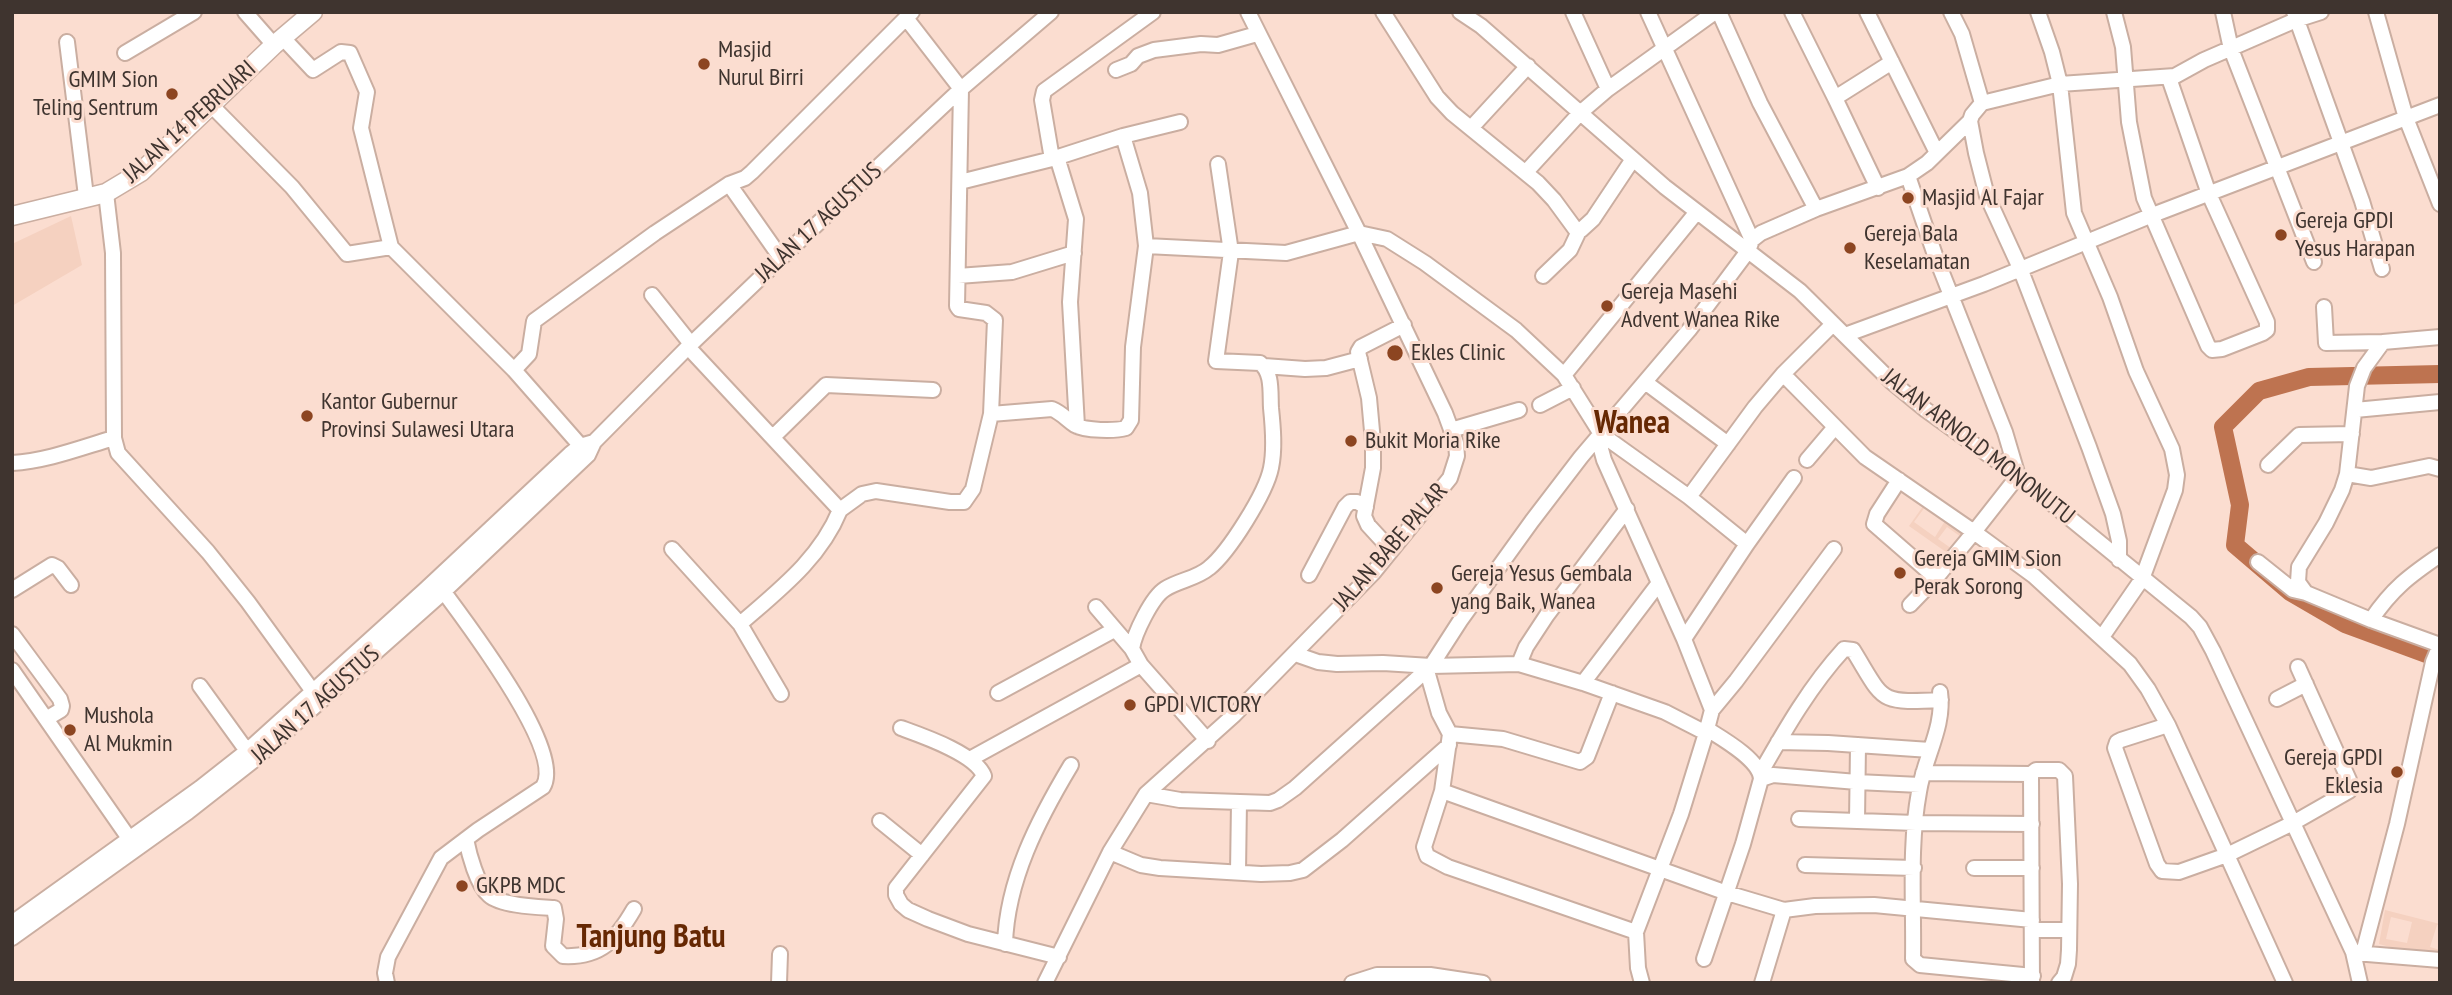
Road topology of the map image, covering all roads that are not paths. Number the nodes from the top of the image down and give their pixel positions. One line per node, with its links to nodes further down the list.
1 (194, 12): 27 (street)
2 (245, 12): 24 (street)
3 (313, 12): 24 (main road, JALAN 14 PEBRUARI)
4 (1051, 12): 34 (street, JALAN 17 AGUSTUS)
5 (1153, 12): 48 (street)
6 (1248, 12): 22 (street, JALAN BABE PALAR)
7 (1383, 12): 44 (street)
8 (1460, 12): 29 (street, JALAN ARNOLD MONONUTU)
9 (1573, 12): 35 (street)
10 (1648, 12): 25 (street)
11 (1717, 12): 25 (street); 61 (street)
12 (1792, 12): 36 (street)
13 (1867, 12): 28 (street)
14 (1951, 12): 37 (street)
15 (2038, 12): 33 (street)
16 (2114, 12): 32 (street)
17 (2223, 12): 26 (street)
18 (2321, 12): 21 (street)
19 (2376, 12): 41 (street)
20 (909, 15): 34 (street); 55 (street)
21 (2295, 16): 26 (street); 46 (street)
22 (1257, 34): 30 (street); 66 (street, JALAN BABE PALAR)
23 (67, 42): 59 (street)
24 (278, 42): 38 (main road, JALAN 14 PEBRUARI); 70 (street)
25 (1665, 49): 35 (street); 69 (street)
26 (2231, 49): 31 (street); 51 (street)
27 (125, 53)
28 (1892, 62): 36 (street); 47 (street)
29 (1528, 66): 40 (street, JALAN ARNOLD MONONUTU); 44 (street)
30 (1116, 70)
31 (2169, 78): 32 (street); 58 (street)
32 (2126, 79): 33 (street); 64 (street)
33 (2060, 84): 37 (street); 67 (street)
34 (961, 89): 54 (street); 73 (street, JALAN 17 AGUSTUS)
35 (1608, 89): 40 (street)
36 (1835, 98): 56 (street)
37 (1982, 103): 42 (street)
38 (211, 105): 57 (main road, JALAN 14 PEBRUARI); 70 (street)
39 (2440, 105): 41 (street)
40 (1580, 113): 49 (street, JALAN ARNOLD MONONUTU); 52 (street)
41 (2406, 118): 46 (street); 60 (street)
42 (1970, 121): 47 (street); 75 (street)
43 (1180, 122): 45 (street)
44 (1471, 128): 52 (street)
45 (1123, 135): 48 (street); 68 (street)
46 (2341, 143): 51 (street); 76 (street)
47 (1937, 153): 53 (street)
48 (1054, 158): 54 (street); 72 (street)
49 (1633, 159): 62 (street, JALAN ARNOLD MONONUTU); 65 (street)
50 (1218, 164): 71 (street)
51 (2277, 167): 58 (street); 74 (street)
52 (1526, 172): 65 (street)
53 (1908, 176): 56 (street); 80 (street)
54 (960, 182): 77 (street)
55 (729, 184): 73 (street); 90 (street)
56 (1878, 188): 61 (street)
57 (106, 193): 59 (main road, JALAN 14 PEBRUARI); 107 (street)
58 (2209, 194): 64 (street); 64 (street)
59 (86, 196): 63 (main road, JALAN 14 PEBRUARI)
60 (2440, 204)
61 (1816, 209): 69 (street)
62 (1696, 213): 69 (street, JALAN ARNOLD MONONUTU); 92 (street)
63 (12, 216)
64 (2150, 216): 67 (street)
65 (1579, 231): 78 (street)
66 (1359, 233): 71 (street); 83 (street, JALAN BABE PALAR); 92 (street)
67 (2086, 244): 75 (street); 132 (street)
68 (1146, 246): 71 (street); 101 (street)
69 (1750, 246): 82 (street, JALAN ARNOLD MONONUTU); 93 (street)
70 (391, 247): 90 (street)
71 (1231, 252): 89 (street)
72 (1074, 253): 77 (street); 101 (street)
73 (782, 257): 87 (street, JALAN 17 AGUSTUS)
74 (2314, 262)
75 (2020, 268): 80 (street); 128 (street)
76 (2382, 269)
77 (958, 276): 100 (street)
78 (1543, 276)
79 (652, 295): 87 (street)
80 (1951, 296): 84 (street); 115 (street)
81 (2324, 307): 86 (street)
82 (1833, 324): 84 (street, JALAN ARNOLD MONONUTU); 91 (street)
83 (1404, 326): 88 (street); 103 (street, JALAN BABE PALAR)
84 (1845, 335): 115 (street, JALAN ARNOLD MONONUTU)
85 (2440, 337): 86 (street)
86 (2384, 342): 99 (street)
87 (689, 345): 106 (street); 109 (street, JALAN 17 AGUSTUS)
88 (1360, 359): 89 (street); 119 (street)
89 (1264, 366): 146 (street)
90 (513, 370): 109 (street)
91 (1783, 374): 102 (street); 108 (street)
92 (1564, 375): 94 (street)
93 (1645, 382): 105 (street); 108 (street)
94 (1573, 388): 97 (street); 105 (street)
95 (933, 390): 106 (street)
96 (2440, 402): 99 (street)
97 (1540, 405)
98 (1518, 410): 103 (street)
99 (2355, 410): 104 (street)
100 (991, 414): 101 (street); 121 (street)
101 (1077, 426)
102 (1835, 426): 110 (street); 117 (street)
103 (1451, 430): 126 (street, JALAN BABE PALAR)
104 (2352, 434): 112 (street); 114 (street)
105 (1599, 436): 118 (street); 120 (street); 152 (street)
106 (773, 437): 121 (street)
107 (114, 438): 111 (street); 160 (street)
108 (1728, 444): 118 (street)
109 (588, 447): 135 (street, JALAN 17 AGUSTUS); 135 (street, JALAN 17 AGUSTUS)
110 (1807, 460)
111 (12, 463)
112 (2268, 465)
113 (2440, 469): 114 (street)
114 (2347, 474): 137 (street)
115 (2018, 476): 122 (street); 128 (street, JALAN ARNOLD MONONUTU)
116 (1794, 478): 123 (street)
117 (1899, 480): 122 (street); 131 (street)
118 (1689, 497): 123 (street)
119 (1366, 507): 126 (street); 130 (street)
120 (1627, 509): 133 (street); 149 (street)
121 (840, 510): 141 (street)
122 (1975, 532): 131 (street); 144 (street)
123 (1747, 544): 145 (street)
124 (673, 549): 141 (street)
125 (1834, 549): 162 (street)
126 (1391, 550): 148 (street, JALAN BABE PALAR)
127 (2440, 555): 140 (street)
128 (2119, 560): 132 (street, JALAN ARNOLD MONONUTU)
129 (2258, 562): 137 (street)
130 (1310, 575)
131 (1936, 578): 138 (street)
132 (2142, 579): 144 (street); 187 (street, JALAN ARNOLD MONONUTU)
133 (1659, 583): 145 (street); 154 (street)
134 (71, 585): 136 (street)
135 (439, 586): 160 (street, JALAN 17 AGUSTUS); 189 (street)
136 (12, 590)
137 (2306, 593): 140 (street)
138 (1910, 605)
139 (1096, 607): 142 (street)
140 (2371, 620): 147 (street)
141 (740, 624): 159 (street)
142 (1114, 630): 146 (street); 157 (street)
143 (12, 634): 163 (street)
144 (2102, 637): 164 (street)
145 (1684, 639): 162 (street)
146 (1132, 649): 150 (street)
147 (2438, 649): 210 (street)
148 (1295, 654): 152 (street); 168 (street, JALAN BABE PALAR)
149 (1519, 664): 152 (street); 154 (street)
150 (1141, 665): 168 (street); 173 (street)
151 (2298, 667): 155 (street)
152 (1429, 668): 167 (street); 181 (street)
153 (12, 670): 163 (street)
154 (1583, 683): 158 (street)
155 (2306, 684): 161 (street); 187 (street)
156 (200, 686): 172 (street)
157 (999, 693)
158 (1612, 693): 166 (street); 167 (street)
159 (781, 694)
160 (316, 696): 172 (street, JALAN 17 AGUSTUS); 182 (street, JALAN 17 AGUSTUS)
161 (2277, 699)
162 (1712, 710): 166 (street)
163 (46, 719): 190 (street)
164 (2168, 725): 193 (street); 193 (street)
165 (901, 728): 173 (street)
166 (1707, 731): 176 (street); 195 (street)
167 (1450, 740): 179 (street); 199 (street)
168 (1208, 741): 180 (street, JALAN BABE PALAR)
169 (1778, 742): 170 (street); 171 (street); 176 (street)
170 (1858, 745): 171 (street); 178 (street)
171 (1930, 750): 177 (street)
172 (247, 751): 182 (street, JALAN 17 AGUSTUS)
173 (970, 759): 192 (street)
174 (1071, 765): 209 (street)
175 (2031, 774): 177 (street); 188 (street); 206 (street)
176 (1761, 776): 178 (street); 200 (street)
177 (1922, 779): 178 (street); 186 (street)
178 (1857, 782): 185 (street)
179 (1442, 791): 195 (street); 207 (street)
180 (1146, 794): 181 (street); 191 (street, JALAN BABE PALAR)
181 (1238, 802): 199 (street)
182 (184, 807): 190 (street, JALAN 17 AGUSTUS)
183 (1799, 818): 185 (street)
184 (880, 821): 192 (street)
185 (1857, 821): 186 (street)
186 (1916, 823): 188 (street); 196 (street)
187 (2293, 823): 193 (street); 210 (street, JALAN ARNOLD MONONUTU)
188 (2032, 824): 198 (street)
189 (466, 839): 202 (street); 216 (street)
190 (133, 844): 204 (street, JALAN 17 AGUSTUS); 208 (street, JALAN 17 AGUSTUS)
191 (1110, 852): 199 (street); 212 (street, JALAN BABE PALAR)
192 (922, 855): 209 (street)
193 (2227, 855): 224 (street)
194 (1805, 865): 196 (street)
195 (1661, 868): 200 (street); 207 (street)
196 (1914, 868): 201 (street)
197 (1974, 868): 198 (street)
198 (2032, 868): 205 (street)
199 (1238, 872)
200 (1727, 893): 203 (street); 213 (street)
201 (1914, 908): 203 (street); 205 (street); 215 (street)
202 (634, 909)
203 (1784, 910): 222 (street)
204 (12, 923)
205 (2032, 925): 206 (street); 215 (street)
206 (2068, 930): 223 (street)
207 (1636, 932): 221 (street)
208 (12, 938)
209 (1005, 944): 212 (street)
210 (2358, 953): 214 (street); 225 (street, JALAN ARNOLD MONONUTU)
211 (780, 954): 217 (street)
212 (1059, 957): 218 (street, JALAN BABE PALAR)
213 (1704, 959)
214 (2437, 960)
215 (2032, 980)
216 (387, 983)
217 (779, 983)
218 (1045, 983)
219 (1352, 983): 220 (street)
220 (1483, 983)
221 (1642, 983)
222 (1762, 983)
223 (2059, 983)
224 (2285, 983)
225 (2360, 983)

